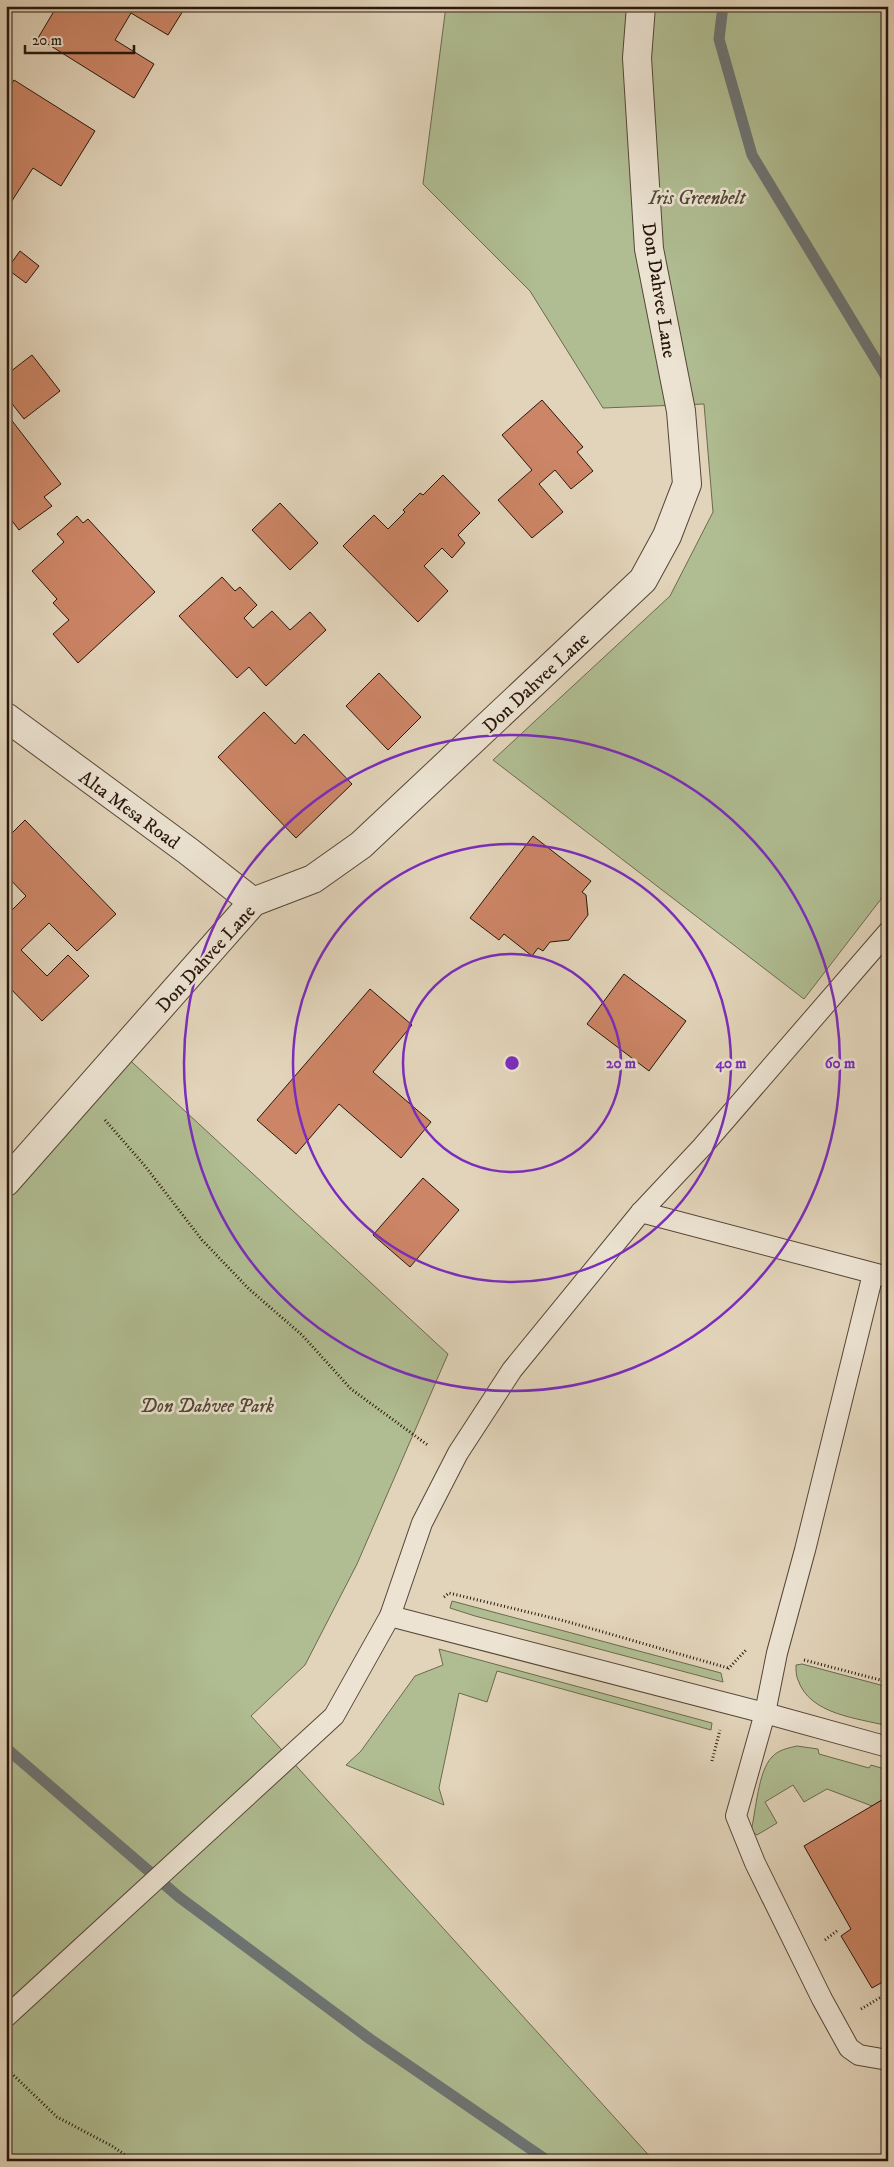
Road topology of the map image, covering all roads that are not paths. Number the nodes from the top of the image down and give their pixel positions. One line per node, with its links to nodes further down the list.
1 (641, 6): 3 (street, Don Dahvee Lane)
2 (6, 717): 3 (street, Alta Mesa Road)
3 (253, 902): 5 (street, Don Dahvee Lane)
4 (888, 932): 6 (lane)
5 (6, 1182)
6 (641, 1212): 7 (lane); 8 (lane)
7 (880, 1276): 9 (lane)
8 (390, 1616): 9 (lane); 11 (lane)
9 (765, 1713): 10 (lane); 12 (lane)
10 (888, 1748)
11 (6, 2017)
12 (888, 2060)

